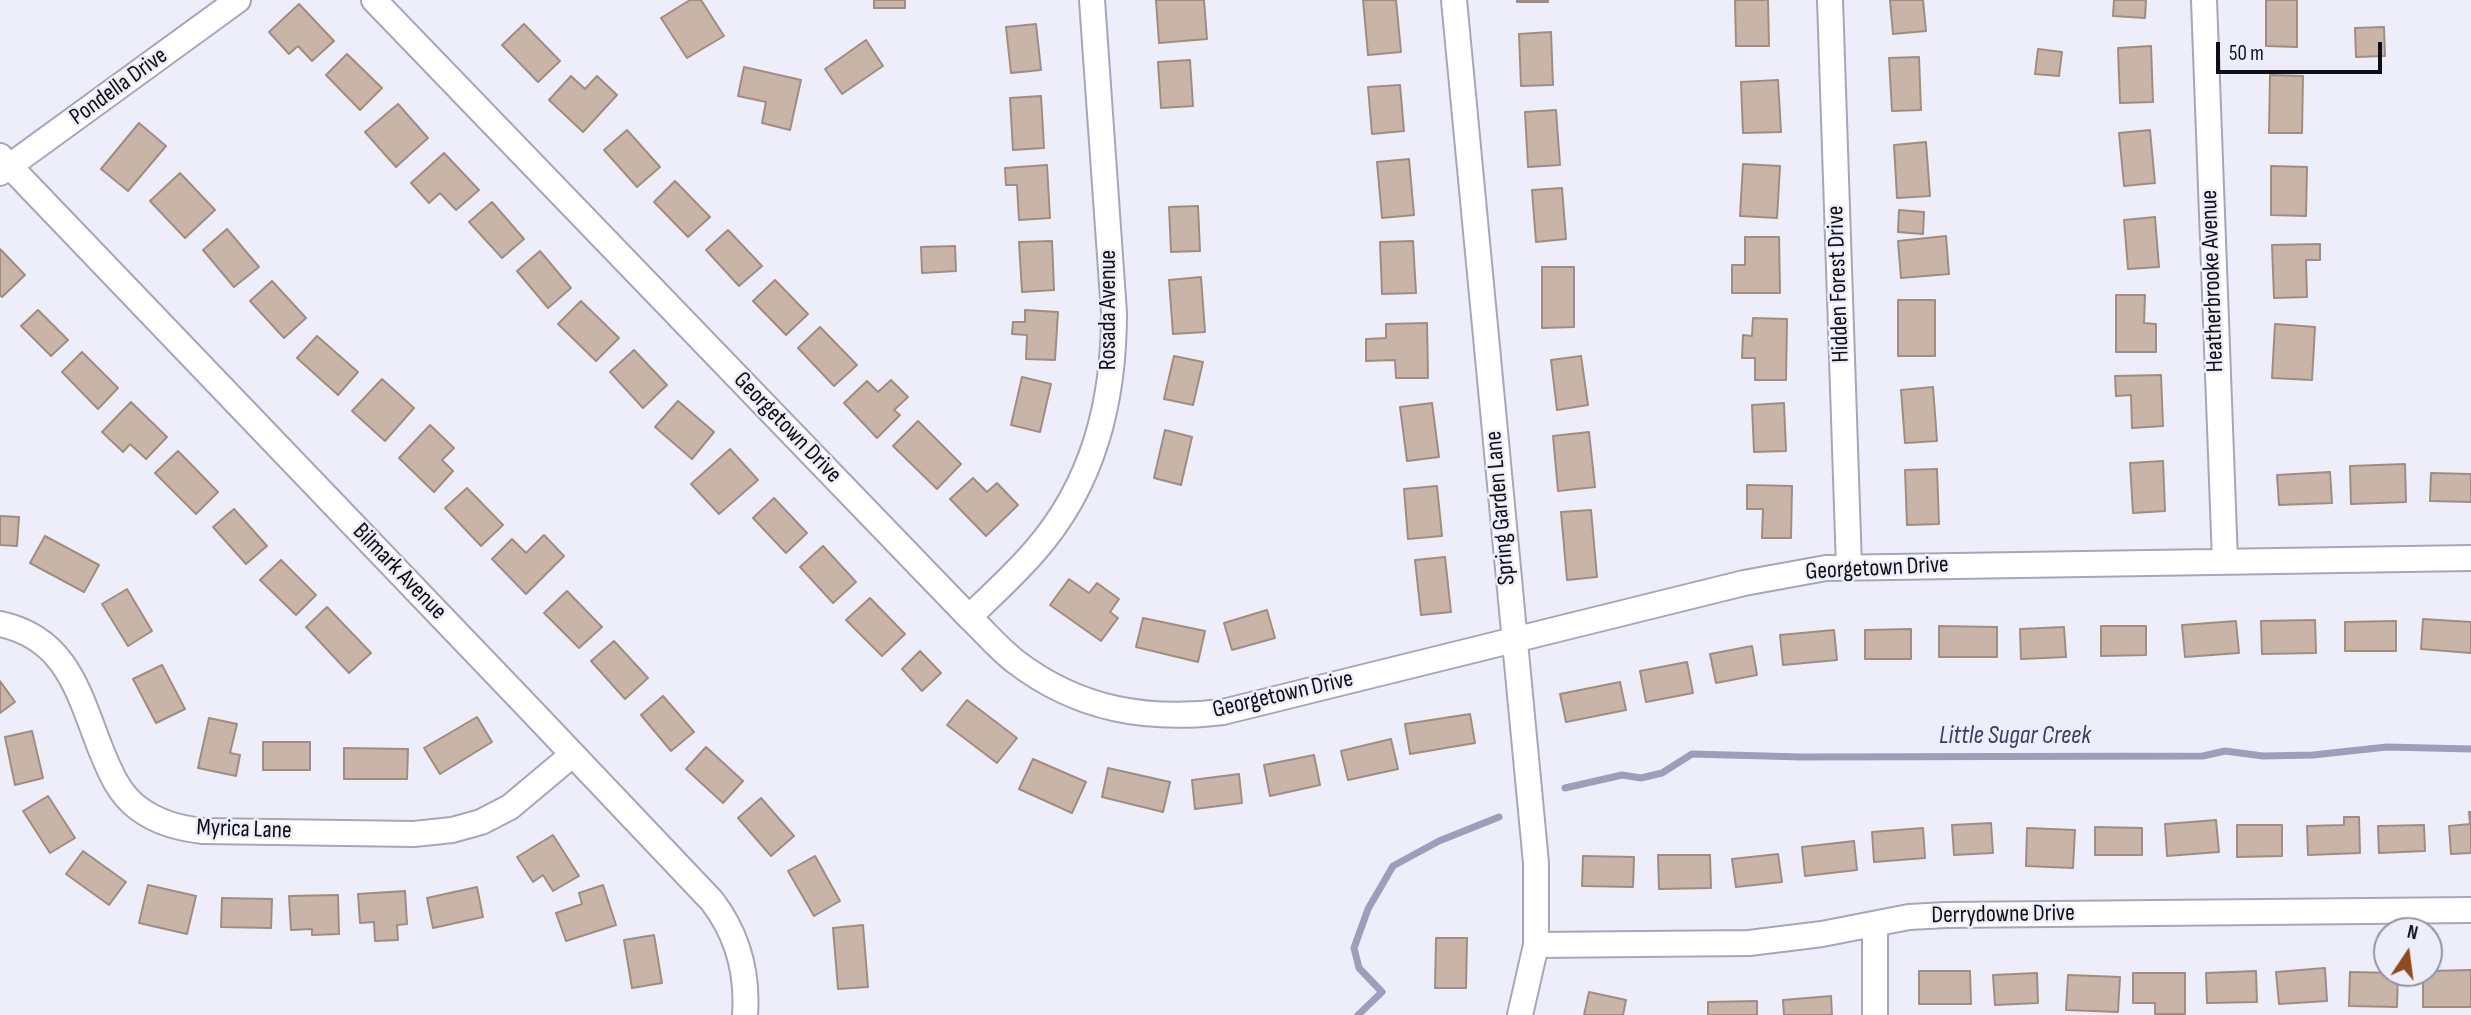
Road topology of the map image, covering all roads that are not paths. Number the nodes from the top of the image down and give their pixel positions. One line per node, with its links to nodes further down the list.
1 (238, 0): 7 (street, Pondella Drive)
2 (374, 0): 11 (street, Georgetown Drive)
3 (1092, 0): 11 (street, Rosada Avenue)
4 (1454, 0): 13 (street, Spring Garden Lane)
5 (1830, 0): 10 (street, Hidden Forest Drive)
6 (2204, 0): 9 (street, Heatherbrooke Avenue)
7 (3, 165): 14 (street, Bilmark Avenue)
8 (2471, 558): 9 (street, Georgetown Drive)
9 (2225, 561): 10 (street, Georgetown Drive)
10 (1849, 567): 13 (street, Georgetown Drive)
11 (970, 617): 13 (street, Georgetown Drive)
12 (0, 624): 14 (street, Myrica Lane)
13 (1514, 639): 17 (street, Spring Garden Lane)
14 (572, 755): 18 (street, Bilmark Avenue)
15 (2471, 910): 16 (street, Derrydowne Drive)
16 (1875, 923): 17 (street, Derrydowne Drive); 20 (street)
17 (1536, 945): 19 (street, Spring Garden Lane)
18 (745, 1015)
19 (1520, 1015)
20 (1875, 1015)

